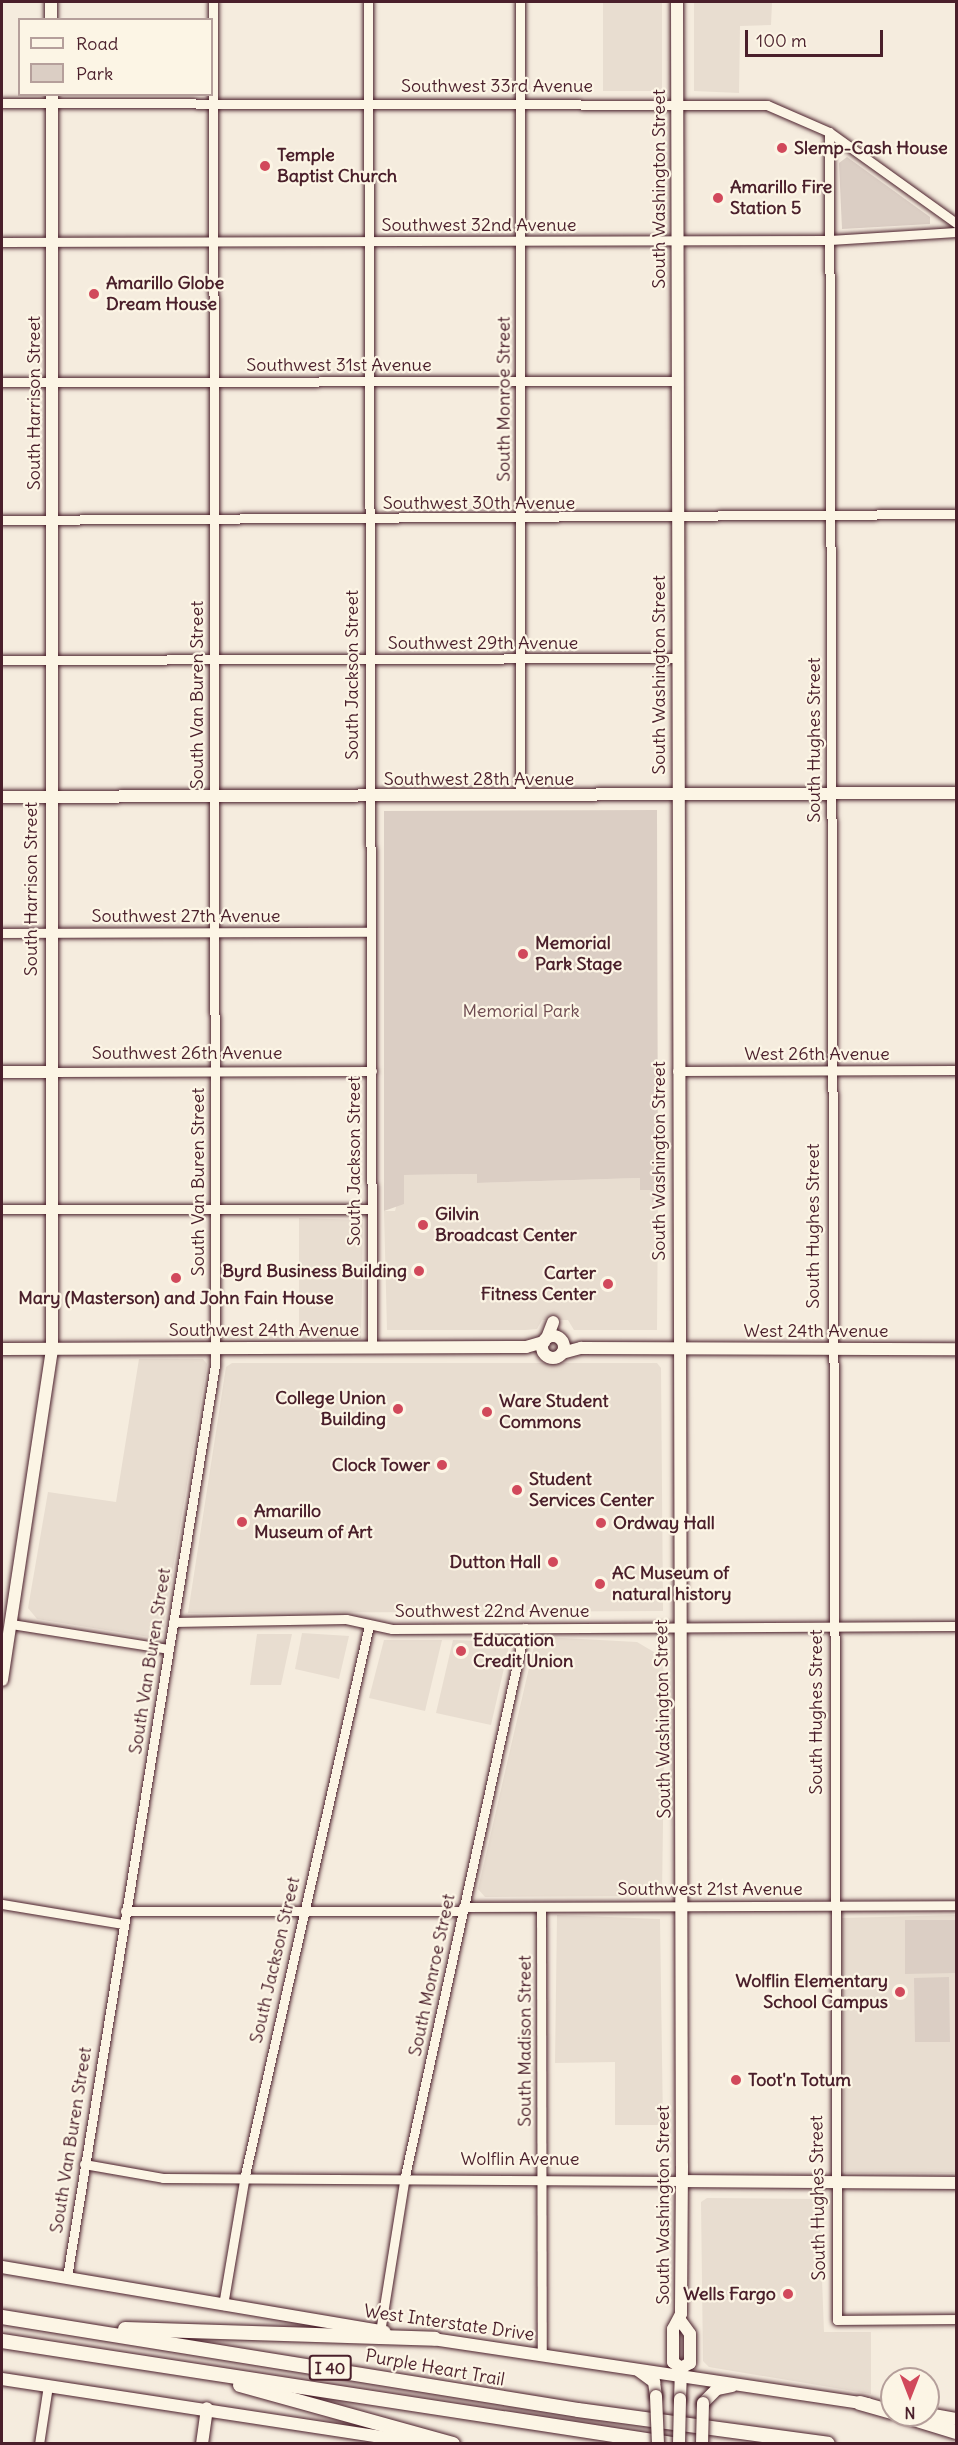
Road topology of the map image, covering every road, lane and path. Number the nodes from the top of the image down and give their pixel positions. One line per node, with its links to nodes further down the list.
1 (51, 2): 6 (main road)
2 (213, 2): 7 (street, South Van Buren Street)
3 (368, 2): 14 (street, South Jackson Street)
4 (520, 2): 10 (street, South Monroe Street)
5 (677, 2): 11 (main road, South Washington Street)
6 (51, 18)
7 (213, 18)
8 (212, 96): 13 (street, South Van Buren Street)
9 (52, 99): 12 (street, Southwest 33rd Avenue); 13 (street, Southwest 33rd Avenue); 23 (main road, South Harrison Street)
10 (519, 102): 11 (street, Southwest 33rd Avenue); 14 (street, Southwest 33rd Avenue); 22 (street, South Monroe Street)
11 (677, 102): 15 (street, Southwest 33rd Avenue); 19 (main road, South Washington Street)
12 (2, 103)
13 (212, 103): 14 (street, Southwest 33rd Avenue); 24 (street, South Van Buren Street)
14 (368, 103): 21 (street, South Jackson Street)
15 (829, 132): 16 (street, Southwest 33rd Avenue); 18 (street, South Hughes Street)
16 (957, 223)
17 (957, 232): 18 (street, Southwest 32nd Avenue)
18 (830, 240): 19 (street, Southwest 32nd Avenue); 31 (street, South Hughes Street)
19 (677, 241): 22 (street, Southwest 32nd Avenue); 27 (main road, South Washington Street)
20 (2, 242): 23 (street, Southwest 32nd Avenue)
21 (369, 242): 22 (street, Southwest 32nd Avenue); 24 (street, Southwest 32nd Avenue); 30 (street, South Jackson Street)
22 (520, 242): 26 (street, South Monroe Street)
23 (52, 243): 24 (street, Southwest 32nd Avenue); 29 (main road, South Harrison Street)
24 (212, 243): 25 (street, South Van Buren Street)
25 (213, 381): 29 (street, Southwest 31st Avenue); 30 (street, Southwest 31st Avenue); 36 (street, South Van Buren Street)
26 (521, 381): 27 (street, Southwest 31st Avenue); 30 (street, Southwest 31st Avenue); 38 (street, South Monroe Street)
27 (676, 381): 33 (main road, South Washington Street)
28 (2, 382): 29 (street, Southwest 31st Avenue)
29 (52, 382): 35 (main road, South Harrison Street)
30 (369, 382): 37 (street, South Jackson Street)
31 (831, 514): 32 (street, Southwest 30th Avenue); 33 (street, Southwest 30th Avenue); 46 (street, South Hughes Street)
32 (957, 514)
33 (676, 517): 38 (street, Southwest 30th Avenue); 39 (main road, South Washington Street)
34 (2, 520): 35 (street, Southwest 30th Avenue)
35 (51, 520): 36 (street, Southwest 30th Avenue); 43 (main road, South Harrison Street)
36 (214, 520): 37 (street, Southwest 30th Avenue); 44 (street, South Van Buren Street)
37 (370, 520): 38 (street, Southwest 30th Avenue); 40 (street, South Jackson Street)
38 (521, 520): 41 (street, South Monroe Street)
39 (677, 658): 41 (street, Southwest 29th Avenue); 47 (main road, South Washington Street)
40 (370, 659): 41 (street, Southwest 29th Avenue); 44 (street, Southwest 29th Avenue); 52 (street, South Jackson Street)
41 (520, 659): 49 (street, South Monroe Street)
42 (2, 660): 43 (street, Southwest 29th Avenue)
43 (50, 660): 44 (street, Southwest 29th Avenue); 48 (main road, South Harrison Street)
44 (214, 660): 51 (street, South Van Buren Street)
45 (957, 793): 46 (main road, Southwest 28th Avenue)
46 (830, 794): 47 (main road, Southwest 28th Avenue); 57 (street, South Hughes Street)
47 (678, 795): 49 (main road, Southwest 28th Avenue); 61 (main road, South Washington Street)
48 (48, 796): 50 (main road, Southwest 28th Avenue); 51 (main road, Southwest 28th Avenue); 53 (main road, South Harrison Street)
49 (520, 796): 52 (main road, Southwest 28th Avenue)
50 (2, 797)
51 (213, 797): 52 (main road, Southwest 28th Avenue); 56 (street, South Van Buren Street)
52 (370, 797): 54 (street, South Jackson Street)
53 (49, 932): 55 (street, Southwest 27th Avenue); 56 (street, Southwest 27th Avenue); 63 (main road, South Harrison Street)
54 (371, 932): 56 (street, Southwest 27th Avenue); 60 (street, South Jackson Street)
55 (2, 933)
56 (214, 933): 59 (street, South Van Buren Street)
57 (831, 1070): 58 (street, West 26th Avenue); 61 (street, West 26th Avenue); 73 (street, South Hughes Street)
58 (957, 1070)
59 (214, 1071): 60 (street, Southwest 26th Avenue); 63 (street, Southwest 26th Avenue); 67 (street, South Van Buren Street)
60 (372, 1071): 66 (street, South Jackson Street)
61 (677, 1071): 70 (main road, South Washington Street)
62 (2, 1072): 63 (main road, Southwest 26th Avenue)
63 (51, 1072): 65 (main road, South Harrison Street)
64 (2, 1209): 65 (street)
65 (52, 1209): 67 (street); 72 (main road, South Harrison Street)
66 (371, 1209): 67 (street); 69 (street, South Jackson Street)
67 (215, 1210): 68 (street, South Van Buren Street)
68 (216, 1348): 69 (main road, Southwest 24th Avenue); 72 (main road, Southwest 24th Avenue); 75 (street, South Van Buren Street)
69 (372, 1348): 70 (main road, Southwest 24th Avenue)
70 (676, 1348): 73 (main road, West 24th Avenue); 80 (main road, South Washington Street)
71 (2, 1349): 72 (main road, Southwest 24th Avenue)
72 (52, 1349): 76 (main road, South Harrison Street)
73 (829, 1349): 74 (main road, West 24th Avenue); 81 (street, South Hughes Street)
74 (957, 1349)
75 (173, 1622): 77 (street, Southwest 22nd Avenue); 83 (street, South Van Buren Street)
76 (11, 1624): 82 (main road, South Harrison Street); 83 (street)
77 (369, 1625): 79 (street, Southwest 22nd Avenue); 92 (street, South Jackson Street)
78 (957, 1626): 81 (street, Southwest 22nd Avenue)
79 (525, 1628): 80 (street, Southwest 22nd Avenue); 90 (street, South Monroe Street)
80 (680, 1628): 81 (street, Southwest 22nd Avenue); 89 (main road, South Washington Street)
81 (832, 1628): 86 (street, South Hughes Street)
82 (4, 1649): 84 (main road, South Harrison Street)
83 (168, 1649): 91 (street, South Van Buren Street)
84 (2, 1680)
85 (2, 1904): 93 (street)
86 (833, 1905): 87 (street, Southwest 21st Avenue); 89 (street, Southwest 21st Avenue); 99 (street, South Hughes Street)
87 (957, 1905)
88 (541, 1906): 89 (street, Southwest 21st Avenue); 90 (street, Southwest 21st Avenue); 97 (street, South Madison Street)
89 (682, 1906): 98 (main road, South Washington Street)
90 (463, 1909): 92 (street, Southwest 21st Avenue); 96 (street, South Monroe Street)
91 (125, 1911): 92 (street, Southwest 21st Avenue); 93 (street, South Van Buren Street)
92 (304, 1912): 95 (street, South Jackson Street)
93 (123, 1924): 94 (street, South Van Buren Street)
94 (84, 2164): 95 (street, Wolflin Avenue); 102 (street, South Van Buren Street)
95 (245, 2175): 96 (street, Wolflin Avenue); 103 (street, South Jackson Street)
96 (405, 2176): 97 (street, Wolflin Avenue); 107 (street, South Monroe Street)
97 (542, 2177): 98 (street, Wolflin Avenue); 110 (street, South Madison Street)
98 (682, 2181): 99 (main road, Wolflin Avenue); 113 (main road, South Washington Street)
99 (836, 2183): 100 (main road, Wolflin Avenue); 105 (street, South Hughes Street)
100 (957, 2183)
101 (2, 2267): 102 (main road, West Interstate Drive)
102 (67, 2277): 103 (main road, West Interstate Drive)
103 (223, 2305): 107 (main road, West Interstate Drive)
104 (2, 2317): 106 (highway, Purple Heart Trail / I 40)
105 (957, 2319)
106 (81, 2329): 108 (highway); 133 (highway, Purple Heart Trail / I 40)
107 (381, 2332): 108 (main road, West Interstate Drive)
108 (435, 2339): 110 (main road, West Interstate Drive)
109 (2, 2341): 111 (highway, Purple Heart Trail / I 40)
110 (542, 2355): 112 (main road, West Interstate Drive)
111 (154, 2363): 128 (highway); 130 (highway, Purple Heart Trail / I 40)
112 (638, 2370): 113 (main road, West Interstate Drive); 129 (main road, bridge)
113 (681, 2372): 116 (main road, West Interstate Drive); 131 (main road, South Washington Street, bridge)
114 (2, 2379): 115 (main road)
115 (48, 2385): 119 (main road); 125 (street)
116 (736, 2385): 117 (main road, West Interstate Drive); 132 (main road, bridge)
117 (860, 2403): 118 (highway)
118 (880, 2407)
119 (207, 2408): 124 (main road); 126 (main road)
120 (940, 2416): 121 (main road)
121 (957, 2419)
122 (940, 2427): 123 (highway)
123 (957, 2432)
124 (365, 2439): 127 (main road)
125 (39, 2444)
126 (202, 2444)
127 (427, 2444)
128 (453, 2444)
129 (658, 2444)
130 (672, 2444)
131 (680, 2444)
132 (702, 2444)
133 (828, 2444)

